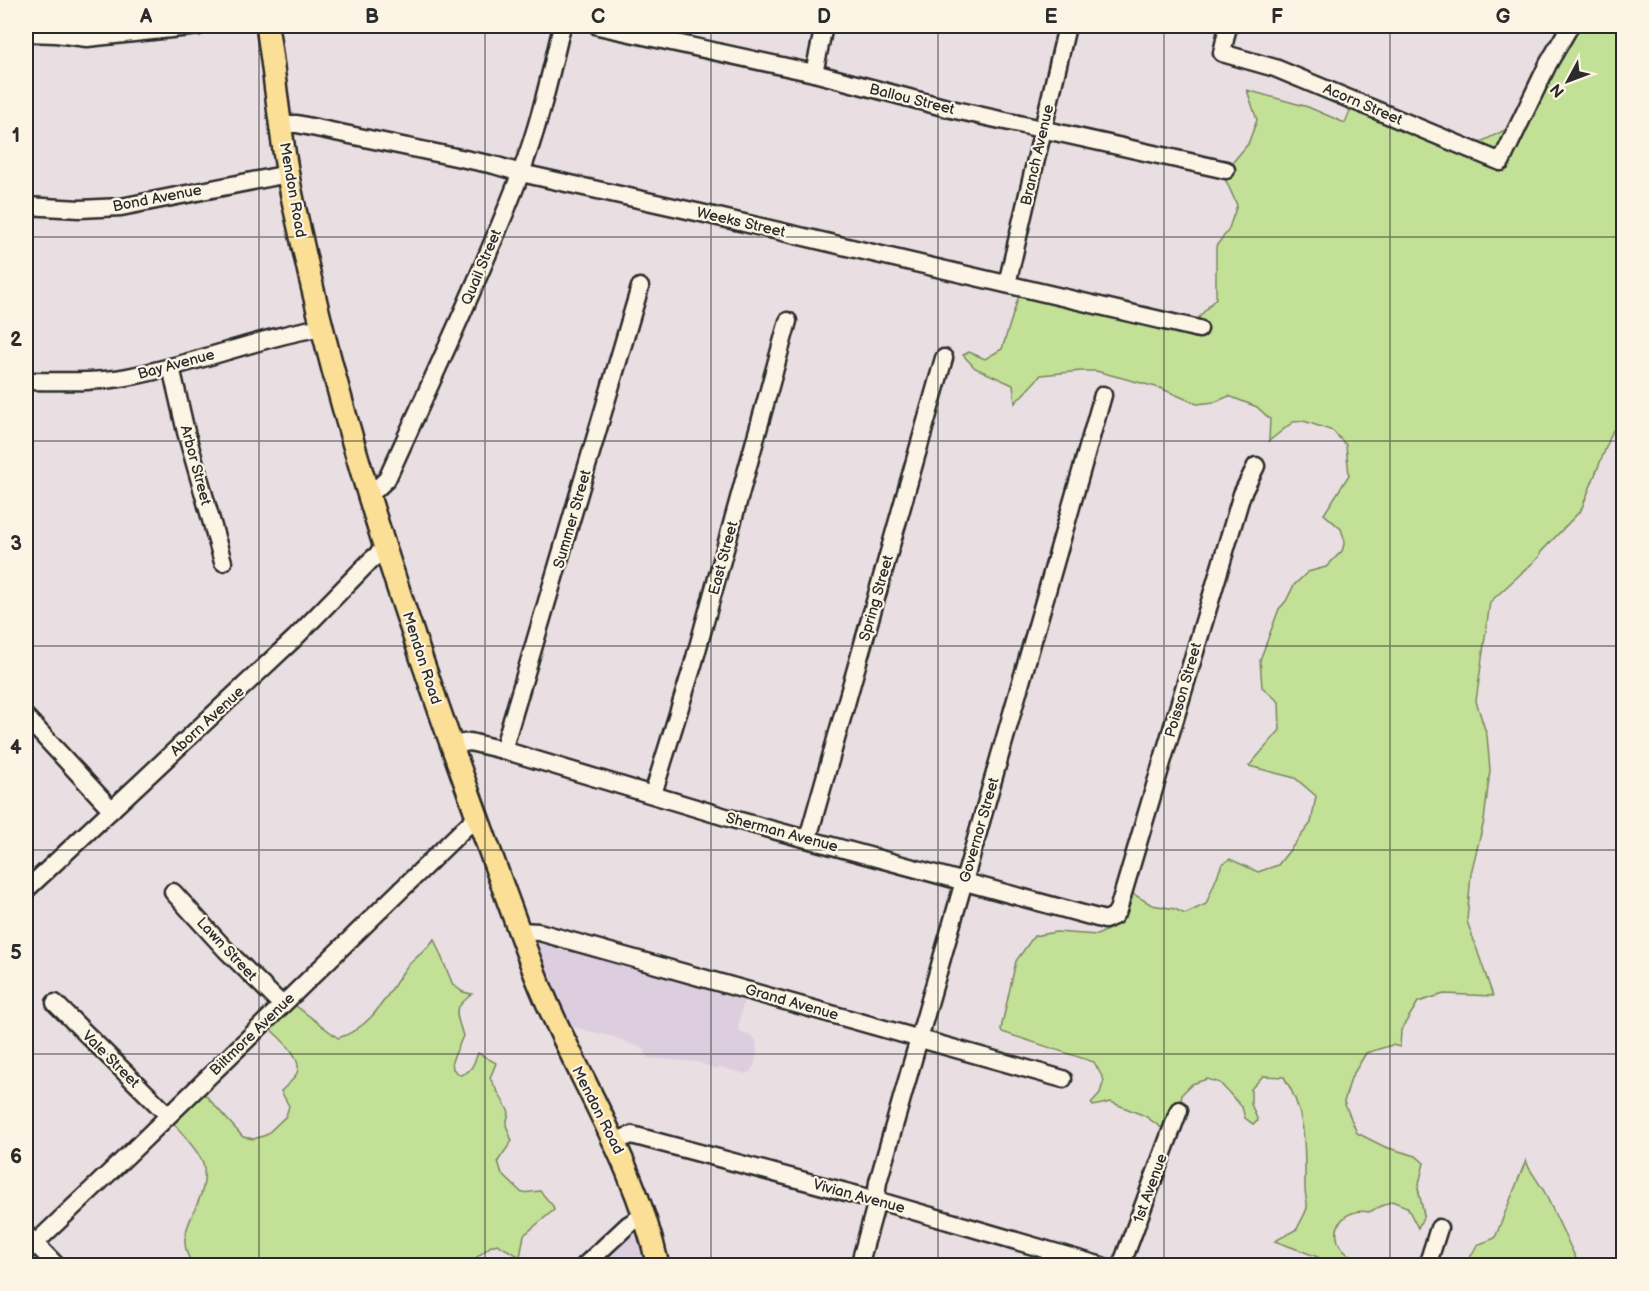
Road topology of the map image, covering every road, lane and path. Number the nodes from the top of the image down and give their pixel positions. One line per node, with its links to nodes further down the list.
1 (199, 26): 9 (street)
2 (267, 26): 11 (main road, Mendon Road)
3 (562, 26): 14 (street, Quail Street)
4 (598, 26): 10 (street, Ballou Street)
5 (824, 26): 10 (street)
6 (1067, 26): 12 (street, Branch Avenue)
7 (1228, 26): 8 (street, Acorn Street)
8 (1570, 26)
9 (26, 33)
10 (814, 73): 12 (street, Ballou Street)
11 (282, 124): 14 (street, Weeks Street); 15 (main road, Mendon Road)
12 (1043, 130): 13 (street, Ballou Street); 17 (street, Branch Avenue)
13 (1226, 170)
14 (521, 173): 17 (street, Weeks Street); 27 (street, Quail Street)
15 (288, 174): 16 (street, Bond Avenue); 20 (main road, Mendon Road)
16 (26, 206)
17 (1007, 284): 21 (street, Weeks Street)
18 (640, 287): 32 (street, Summer Street)
19 (788, 321): 33 (street, East Street)
20 (323, 327): 23 (street, Bay Avenue); 27 (main road, Mendon Road)
21 (1199, 329)
22 (944, 358): 36 (street, Spring Street)
23 (171, 367): 24 (street, Bay Avenue); 29 (street, Arbor Street)
24 (26, 381)
25 (1103, 395): 37 (street, Governor Street)
26 (1256, 466): 40 (street, Poisson Street)
27 (369, 496): 28 (main road, Mendon Road)
28 (386, 548): 31 (main road, Mendon Road); 34 (street, Aborn Avenue)
29 (223, 562)
30 (26, 717): 34 (street)
31 (451, 745): 32 (street, Sherman Avenue); 35 (main road, Mendon Road)
32 (503, 750): 33 (street, Sherman Avenue)
33 (653, 794): 36 (street, Sherman Avenue)
34 (112, 810): 38 (street, Aborn Avenue)
35 (477, 816): 41 (main road, Mendon Road); 43 (street, Biltmore Avenue)
36 (807, 838): 37 (street, Sherman Avenue)
37 (964, 883): 40 (street, Sherman Avenue); 44 (street, Governor Street)
38 (26, 890)
39 (173, 892): 43 (street, Lawn Street)
40 (1114, 916)
41 (519, 931): 44 (street, Grand Avenue); 48 (main road, Mendon Road)
42 (55, 1003): 47 (street, Vale Street)
43 (282, 1005): 47 (street, Biltmore Avenue)
44 (919, 1040): 45 (street, Grand Avenue); 49 (street, Governor Street)
45 (1063, 1079)
46 (1179, 1110): 58 (street, 1st Avenue)
47 (168, 1115): 52 (street, Biltmore Avenue)
48 (615, 1141): 49 (street, Vivian Avenue); 50 (main road, Mendon Road)
49 (876, 1200): 56 (street, Governor Street); 57 (street, Vivian Avenue)
50 (644, 1215): 53 (main road, Mendon Road); 55 (street)
51 (1439, 1228): 59 (street)
52 (28, 1243): 54 (street)
53 (654, 1264)
54 (57, 1266)
55 (584, 1266)
56 (859, 1266)
57 (1102, 1266)
58 (1121, 1266)
59 (1427, 1266)

